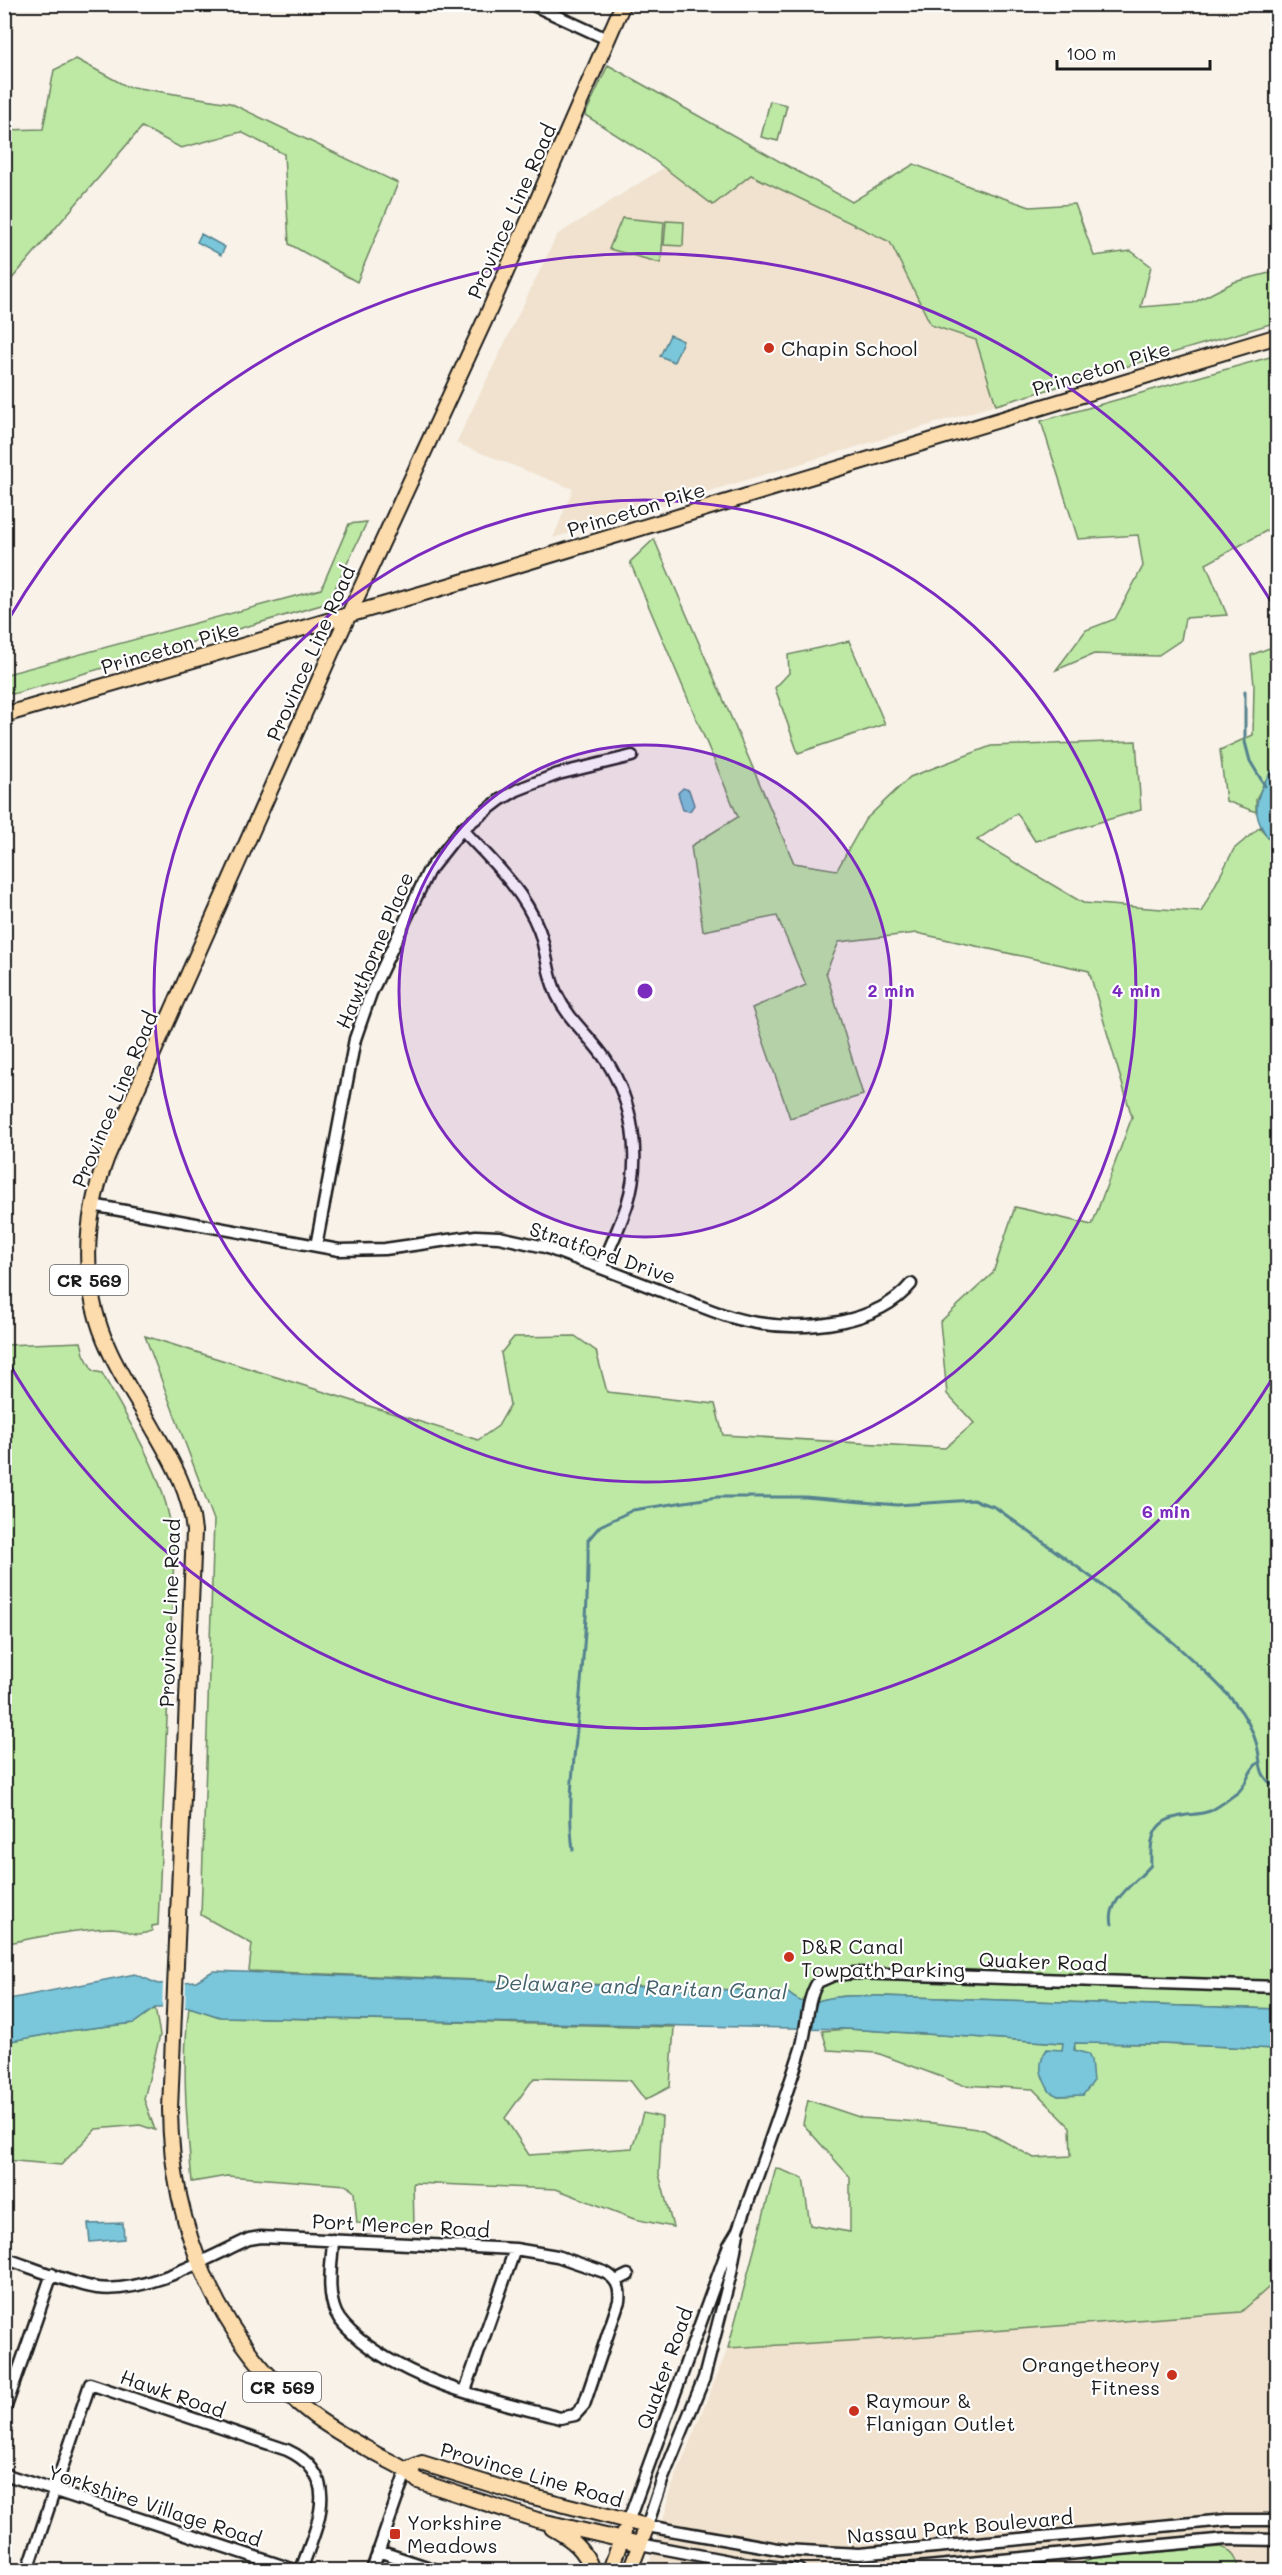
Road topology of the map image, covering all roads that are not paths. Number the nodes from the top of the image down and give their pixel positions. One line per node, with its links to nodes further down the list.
1 (531, 4): 5 (street)
2 (623, 4): 5 (main road, Province Line Road)
3 (1276, 4): 4 (street)
4 (1278, 9)
5 (607, 39): 7 (main road, Province Line Road)
6 (1278, 336): 7 (main road, Princeton Pike)
7 (348, 615): 8 (main road, Princeton Pike); 11 (main road, Province Line Road / CR 569)
8 (4, 715)
9 (632, 756): 10 (street, Hawthorne Place)
10 (462, 830): 12 (street, Hawthorne Place); 13 (street)
11 (92, 1205): 12 (street, Stratford Drive); 20 (main road, Province Line Road / CR 569)
12 (316, 1246): 13 (street, Stratford Drive)
13 (601, 1268): 14 (street, Stratford Drive)
14 (911, 1284)
15 (1278, 1986): 16 (street, Quaker Road)
16 (738, 2230): 31 (street, Quaker Road); 32 (street, Quaker Road)
17 (333, 2240): 18 (street, Port Mercer Road); 20 (street, Port Mercer Road); 24 (street)
18 (514, 2248): 23 (street, Port Mercer Road); 24 (street)
19 (4, 2258): 21 (street, Port Mercer Road)
20 (198, 2262): 21 (street, Port Mercer Road); 26 (main road, Province Line Road / CR 569)
21 (52, 2274): 25 (street)
22 (628, 2275): 23 (street)
23 (616, 2281): 24 (street)
24 (465, 2391)
25 (4, 2412)
26 (407, 2469): 29 (main road, Province Line Road / CR 569); 31 (main road, Province Line Road); 37 (street)
27 (4, 2474): 28 (street, Yorkshire Village Road)
28 (55, 2491): 39 (street); 40 (street, Yorkshire Village Road); 41 (street, Hawk Road)
29 (537, 2520): 33 (main road, Province Line Road / CR 569); 44 (main road)
30 (1278, 2520): 35 (street, Nassau Park Boulevard)
31 (628, 2522): 32 (main road, Province Line Road); 33 (main road)
32 (646, 2526): 35 (street, Nassau Park Boulevard); 36 (main road)
33 (621, 2540): 36 (main road, Province Line Road / CR 569); 45 (main road, Province Line Road)
34 (1278, 2540): 38 (street, Nassau Park Boulevard)
35 (1006, 2541): 38 (street)
36 (640, 2544): 46 (main road); 47 (street)
37 (378, 2551): 42 (street); 43 (street)
38 (1005, 2560): 48 (street, Nassau Park Boulevard)
39 (28, 2571)
40 (295, 2571)
41 (301, 2571)
42 (372, 2571)
43 (436, 2571)
44 (592, 2571)
45 (610, 2571)
46 (630, 2571)
47 (799, 2571)
48 (895, 2571)

